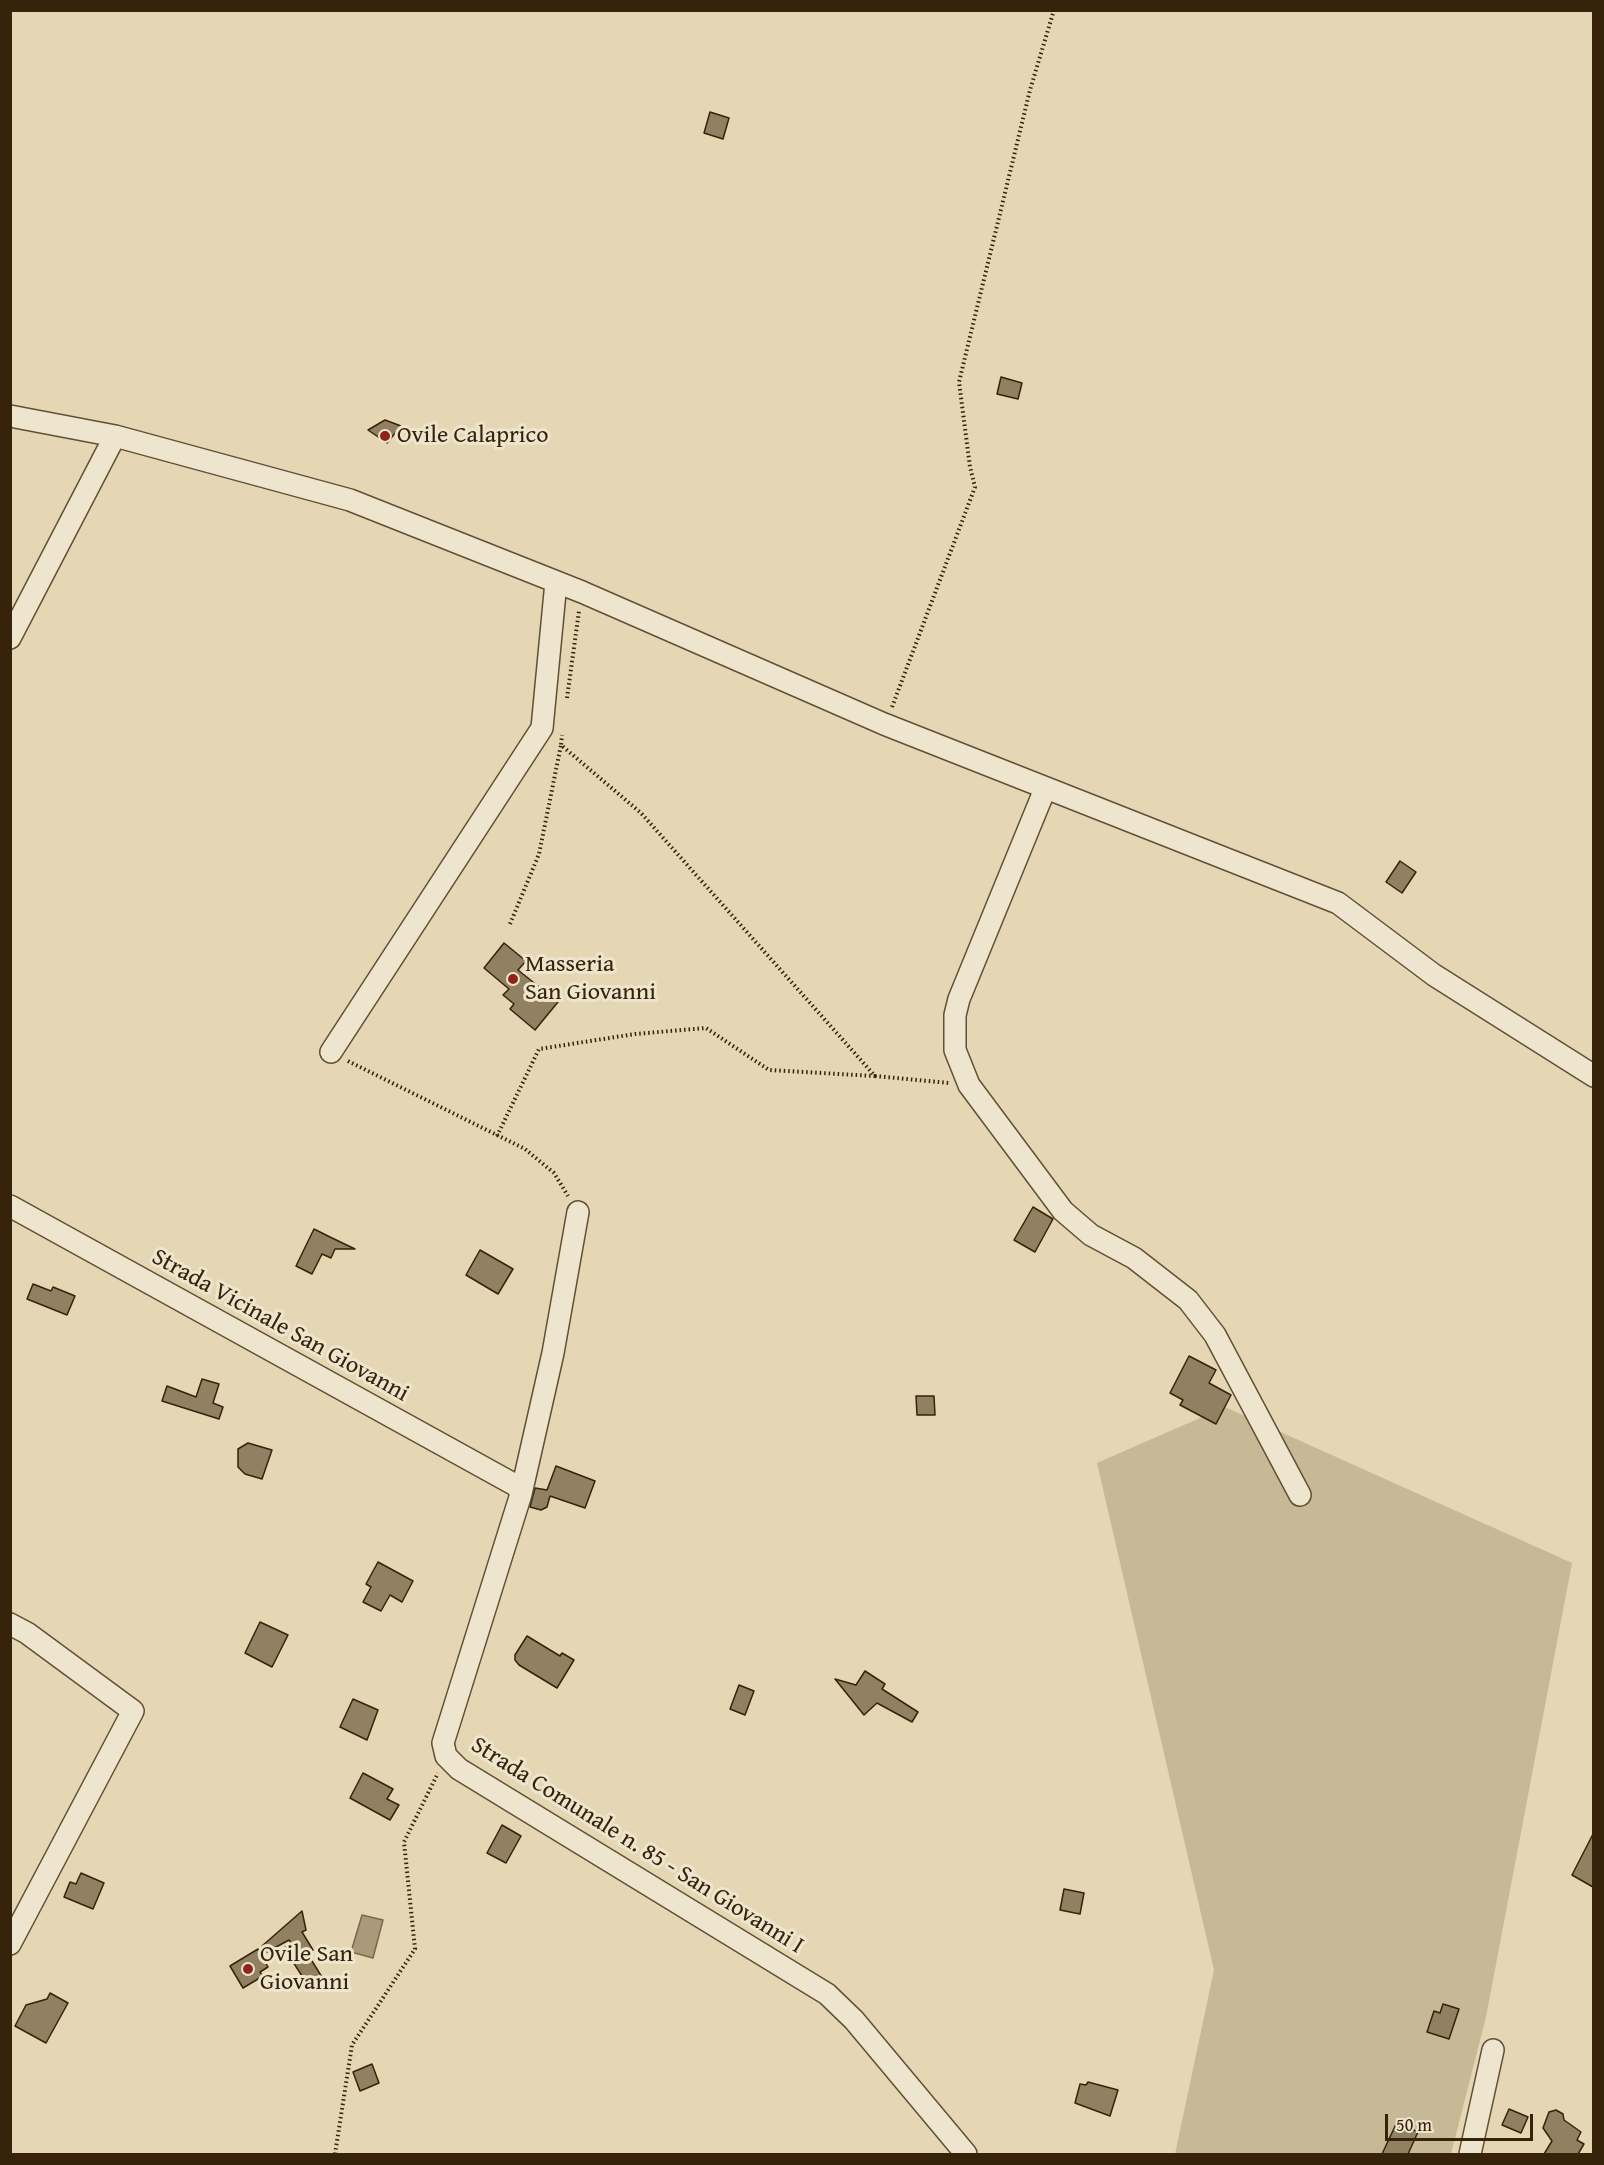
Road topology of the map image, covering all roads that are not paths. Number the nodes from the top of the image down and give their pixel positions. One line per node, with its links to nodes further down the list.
1 (10, 416): 2 (street)
2 (116, 436): 3 (street); 4 (street)
3 (556, 582): 5 (street); 6 (street)
4 (10, 638)
5 (1045, 789): 7 (street); 11 (street)
6 (331, 1052)
7 (1593, 1076)
8 (10, 1206): 10 (street, Strada Vicinale San Giovanni)
9 (578, 1212): 10 (street, Strada Comunale n. 85 - San Giovanni I)
10 (521, 1494): 15 (street, Strada Comunale n. 85 - San Giovanni I)
11 (1300, 1495)
12 (10, 1624): 13 (street)
13 (10, 1944)
14 (1493, 2050): 16 (street)
15 (966, 2154)
16 (1470, 2154)

